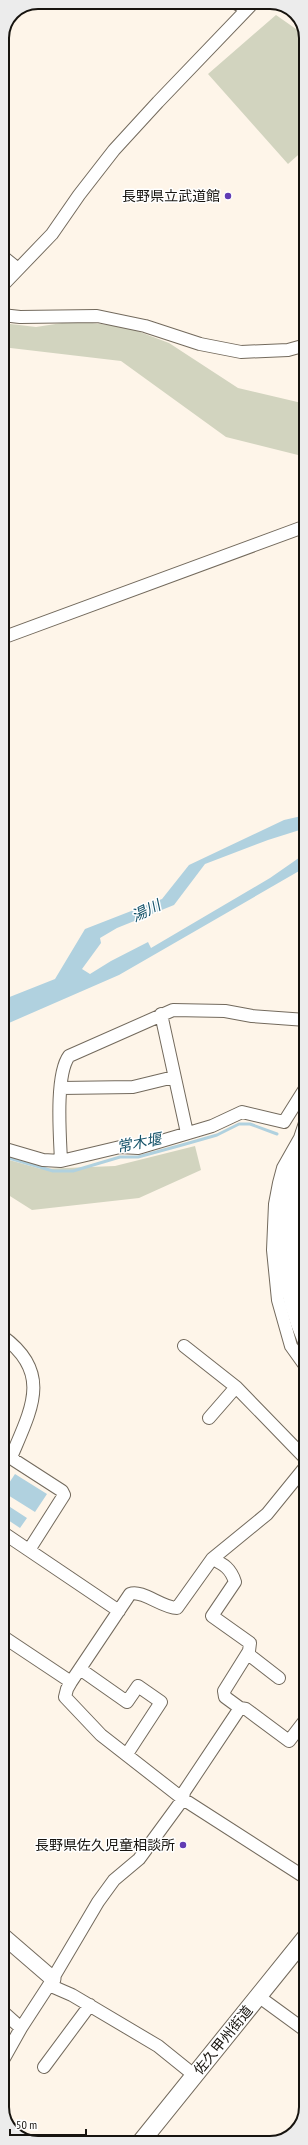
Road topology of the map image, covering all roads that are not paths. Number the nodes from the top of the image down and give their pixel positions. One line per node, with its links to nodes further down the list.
1 (246, 9): 3 (street)
2 (9, 262): 3 (street)
3 (18, 269): 4 (street)
4 (9, 279)
5 (9, 316): 6 (street)
6 (299, 347)
7 (299, 529): 8 (street)
8 (9, 635)
9 (161, 1014): 10 (street); 11 (street); 12 (street)
10 (299, 1019)
11 (174, 1077): 12 (street); 16 (street)
12 (61, 1088): 20 (street)
13 (299, 1098): 14 (street)
14 (284, 1122): 15 (street); 16 (street)
15 (299, 1123)
16 (187, 1133): 20 (street)
17 (299, 1147): 24 (street)
18 (9, 1150): 20 (street)
19 (299, 1158): 21 (main road)
20 (61, 1161)
21 (299, 1320)
22 (9, 1341): 30 (street)
23 (184, 1346): 25 (street)
24 (299, 1357)
25 (236, 1387): 26 (street); 27 (street)
26 (209, 1418)
27 (299, 1452)
28 (299, 1475): 31 (street)
29 (9, 1540): 30 (street)
30 (29, 1550): 32 (street)
31 (212, 1559): 32 (street); 34 (street)
32 (119, 1611): 35 (street)
33 (9, 1641): 37 (street)
34 (248, 1654): 36 (street); 38 (street)
35 (80, 1670): 37 (street); 40 (street)
36 (279, 1678)
37 (71, 1682): 40 (street)
38 (240, 1708): 39 (street); 41 (street)
39 (299, 1728)
40 (127, 1754): 41 (street)
41 (183, 1799): 42 (street); 45 (street)
42 (299, 1874)
43 (9, 1942): 45 (street)
44 (299, 1946): 46 (main road, 佐久甲州街道)
45 (51, 1982): 47 (street); 50 (street)
46 (258, 1996): 49 (street); 53 (main road, 佐久甲州街道)
47 (90, 2005): 52 (street); 53 (street)
48 (9, 2017): 50 (street)
49 (299, 2026)
50 (21, 2028): 51 (street)
51 (9, 2049)
52 (44, 2067)
53 (194, 2075): 54 (main road, 佐久甲州街道)
54 (146, 2136)

